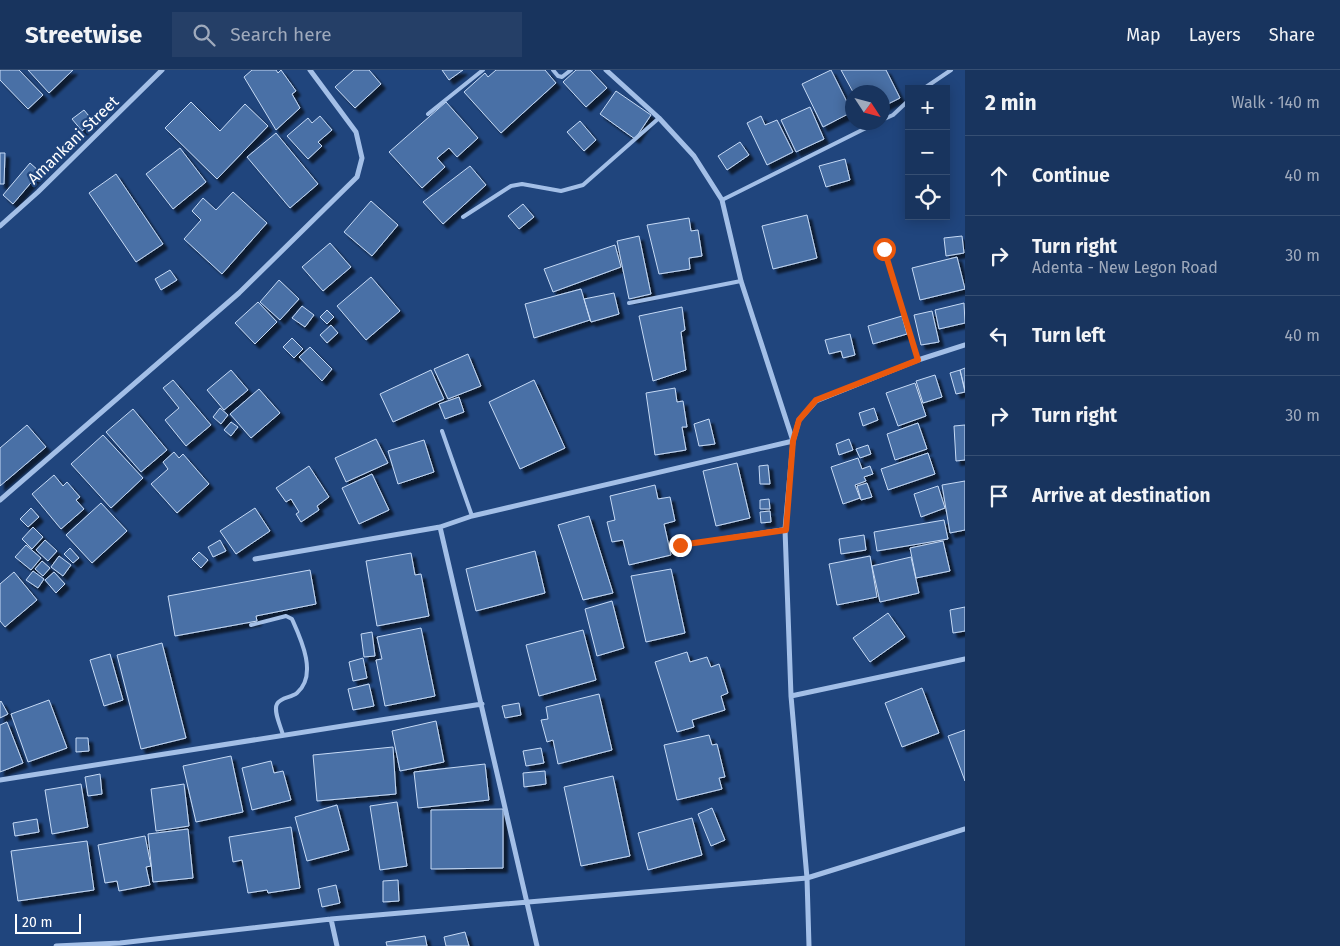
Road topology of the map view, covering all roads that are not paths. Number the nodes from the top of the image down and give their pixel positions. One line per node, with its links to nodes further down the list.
1 (162, 70): 16 (street, Amankani Street)
2 (310, 70): 24 (street)
3 (483, 70): 10 (lane)
4 (553, 70): 5 (lane)
5 (570, 70)
6 (606, 70): 12 (street)
7 (951, 70): 8 (lane)
8 (928, 85)
9 (905, 104): 11 (lane)
10 (428, 114)
11 (890, 116)
12 (659, 118): 14 (street); 15 (lane)
13 (862, 130): 14 (lane)
14 (722, 200): 18 (street)
15 (463, 217)
16 (0, 226)
17 (884, 249): 21 (lane)
18 (741, 281): 19 (lane); 23 (street)
19 (629, 302)
20 (965, 345): 21 (street)
21 (918, 360): 23 (street)
22 (442, 431): 25 (lane)
23 (793, 441): 25 (street); 27 (street)
24 (0, 500)
25 (472, 516): 26 (street)
26 (440, 527): 29 (street); 33 (street)
27 (786, 530): 28 (lane); 32 (street)
28 (680, 545)
29 (255, 559)
30 (251, 624): 34 (lane)
31 (965, 659): 32 (street)
32 (791, 696): 37 (street)
33 (482, 704): 34 (street); 38 (street)
34 (283, 735): 35 (street)
35 (0, 780)
36 (965, 829): 37 (street)
37 (807, 878): 38 (street); 44 (street)
38 (528, 904): 39 (street); 43 (street)
39 (331, 919): 40 (street); 42 (street)
40 (120, 944): 41 (street)
41 (56, 946)
42 (337, 946)
43 (537, 946)
44 (809, 946)

